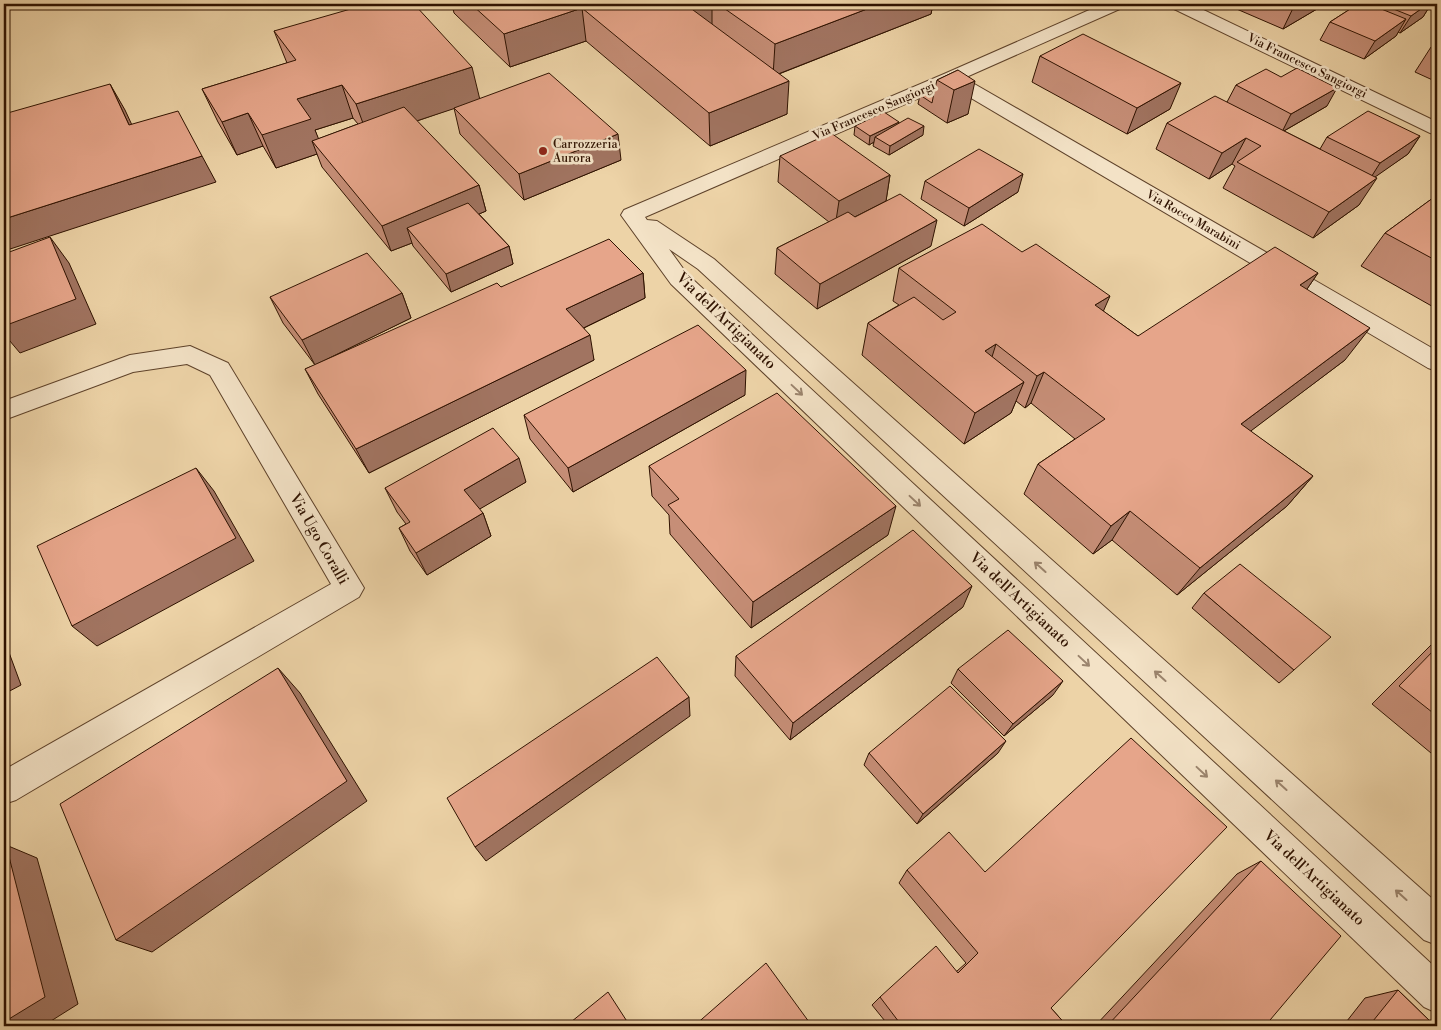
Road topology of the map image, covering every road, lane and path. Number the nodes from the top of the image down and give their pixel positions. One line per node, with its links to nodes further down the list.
1 (1116, 4): 3 (street, Via Francesco Sangiorgi)
2 (1178, 4): 4 (street, Via Francesco Sangiorgi)
3 (950, 78): 5 (street, Via Francesco Sangiorgi); 6 (street, Via Rocco Marabini)
4 (1437, 129)
5 (632, 215): 9 (street, Via dell'Artigianato, one-way to 5); 10 (street, Via dell'Artigianato, one-way to 10)
6 (1437, 362)
7 (4, 410): 8 (street, Via Ugo Coralli)
8 (4, 788)
9 (1437, 927)
10 (1437, 994)

